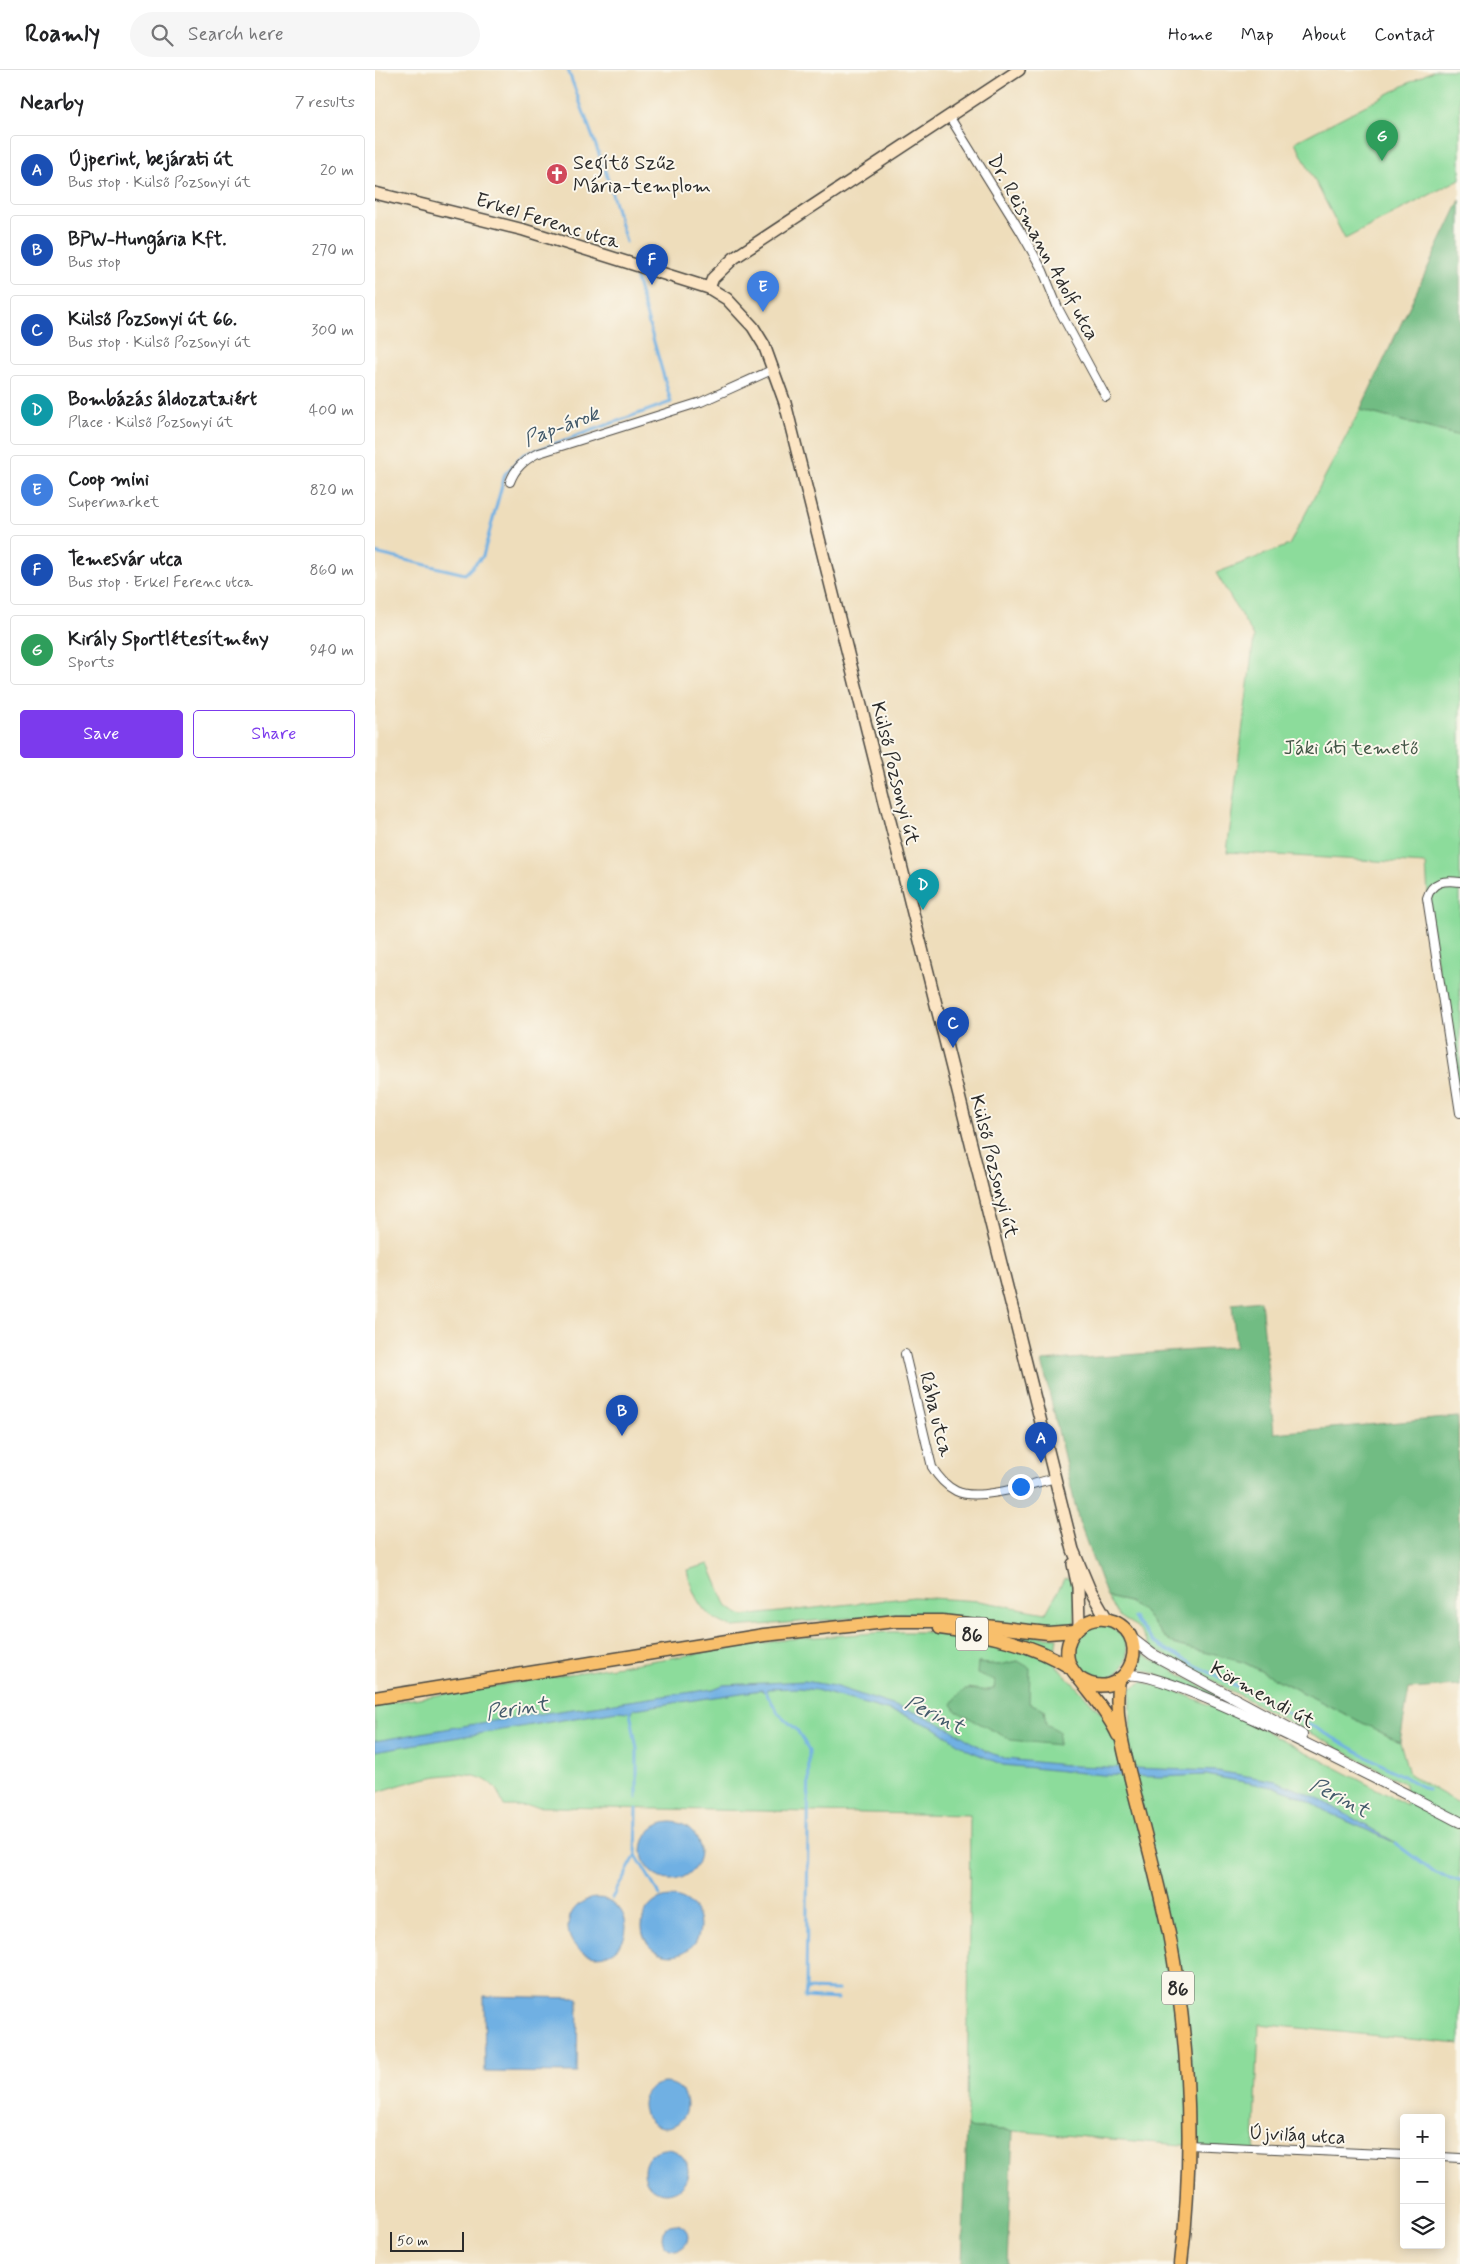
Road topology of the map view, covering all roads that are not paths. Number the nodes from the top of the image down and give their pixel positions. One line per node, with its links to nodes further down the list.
1 (1019, 70): 2 (main road)
2 (949, 116): 4 (main road); 6 (street, Dr. Reismann Adolf utca)
3 (375, 193): 4 (main road, Erkel Ferenc utca)
4 (709, 288): 5 (main road, Külső Pozsonyi út)
5 (774, 369): 7 (street); 11 (main road, Külső Pozsonyi út)
6 (1106, 396)
7 (510, 482)
8 (1460, 882): 9 (street)
9 (1460, 1113)
10 (905, 1354): 11 (street, Rába utca)
11 (1055, 1478): 12 (main road, Külső Pozsonyi út)
12 (1067, 1523): 13 (main road); 15 (main road)
13 (1107, 1619): 15 (main road, 86); 16 (main road)
14 (867, 1624): 15 (main road, 86); 17 (main road, 86); 19 (main road, 86)
15 (1077, 1629): 17 (main road)
16 (1130, 1637): 18 (main road, 86); 21 (street, Körmendi út)
17 (1075, 1673): 18 (main road, 86); 20 (main road, 86)
18 (1121, 1678): 20 (main road, 86); 21 (street, Körmendi út)
19 (375, 1698)
20 (1122, 1744): 23 (main road, 86)
21 (1381, 1782): 22 (street, Körmendi út)
22 (1460, 1822)
23 (1189, 2145): 24 (street, Újvilág utca); 27 (main road, 86)
24 (1400, 2155)
25 (1445, 2157): 26 (street)
26 (1460, 2158)
27 (1181, 2264)

